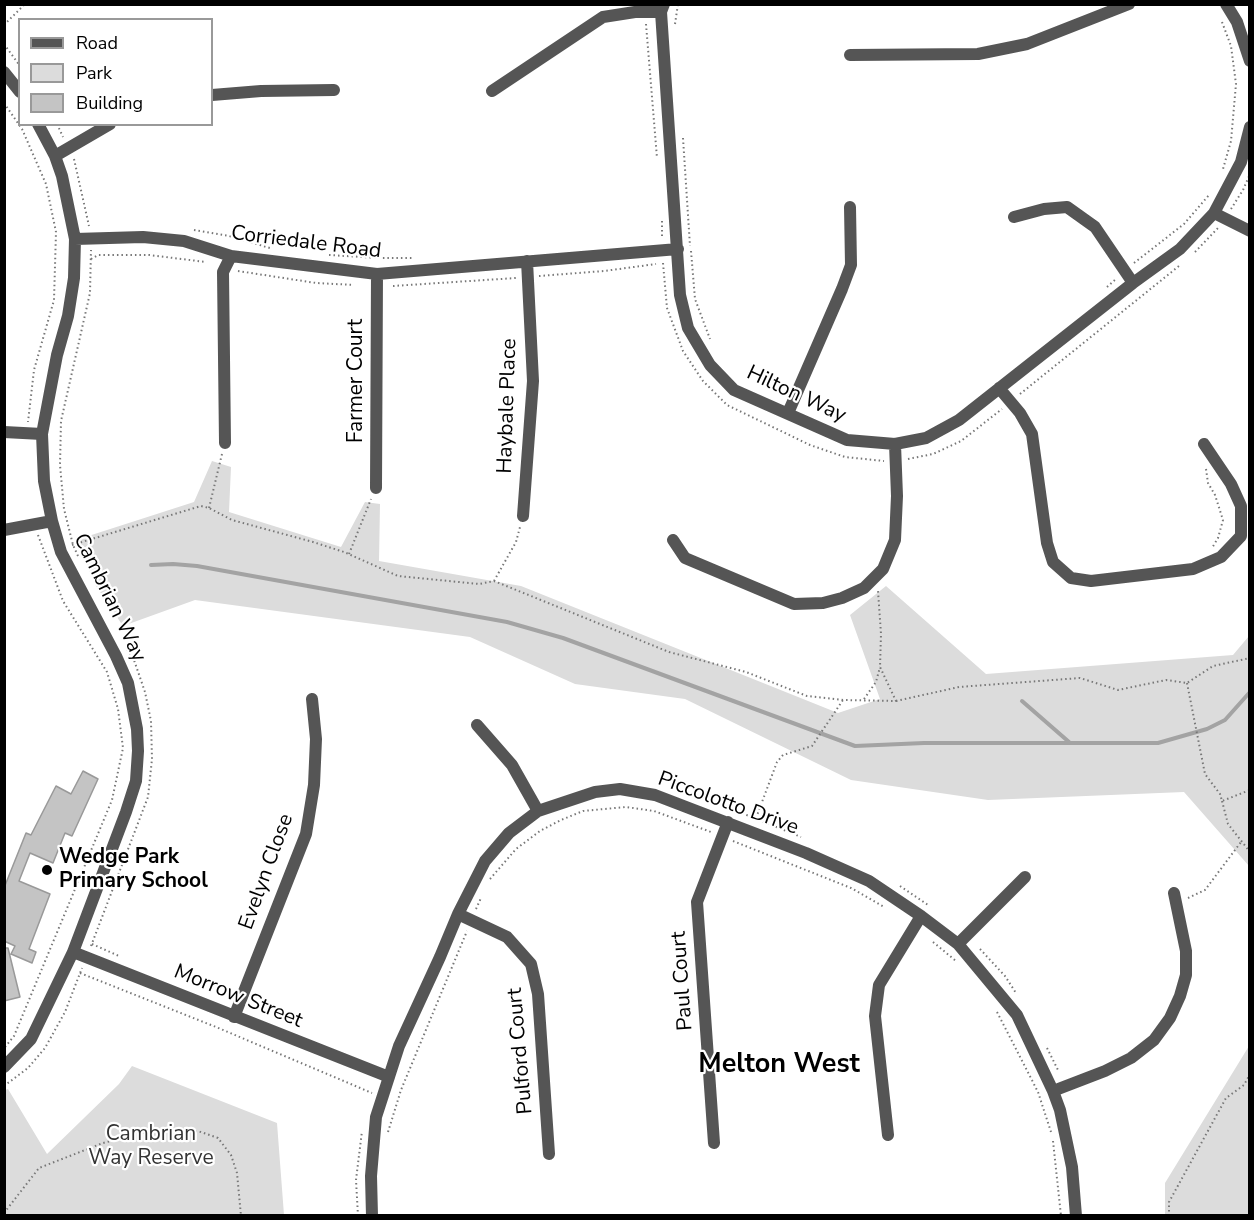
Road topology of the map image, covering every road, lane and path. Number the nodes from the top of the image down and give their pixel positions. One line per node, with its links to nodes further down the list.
1 (25, 4): 8 (path)
2 (678, 4): 9 (path)
3 (1129, 4): 11 (street)
4 (1226, 4): 12 (street)
5 (662, 8): 6 (street); 39 (street, Hilton Way)
6 (648, 12): 17 (street); 27 (path)
7 (1218, 15): 28 (path)
8 (4, 25)
9 (676, 34)
10 (4, 44): 13 (path)
11 (850, 55)
12 (1250, 61)
13 (18, 63)
14 (4, 72): 15 (street)
15 (18, 90)
16 (334, 90): 18 (street)
17 (492, 91)
18 (213, 95)
19 (4, 103): 20 (path)
20 (18, 123)
21 (20, 126): 56 (path)
22 (39, 126): 26 (street, Cambrian Way)
23 (107, 126): 26 (street)
24 (1250, 127): 32 (street, Hilton Way)
25 (682, 128): 51 (path)
26 (55, 156): 37 (street, Cambrian Way)
27 (658, 161)
28 (1222, 171)
29 (1250, 174): 32 (path)
30 (1214, 188): 47 (path)
31 (850, 207): 54 (street)
32 (1220, 216): 36 (street); 41 (path); 49 (street, Hilton Way)
33 (1014, 217): 47 (street)
34 (662, 218): 40 (path)
35 (191, 230): 38 (path)
36 (1250, 231)
37 (75, 238): 43 (street, Corriedale Road); 56 (street, Cambrian Way)
38 (274, 249)
39 (678, 249): 40 (street, Corriedale Road); 54 (street, Hilton Way)
40 (662, 250): 45 (street, Corriedale Road); 60 (path)
41 (1194, 253)
42 (324, 254): 44 (path)
43 (231, 256): 48 (street, Corriedale Road); 57 (street)
44 (419, 258)
45 (527, 261): 48 (street, Corriedale Road); 63 (street, Haybale Place)
46 (1179, 266): 53 (path)
47 (1125, 271): 49 (street); 50 (path)
48 (377, 274): 61 (street, Farmer Court)
49 (1133, 283): 52 (street, Hilton Way)
50 (1101, 291)
51 (710, 340)
52 (999, 388): 53 (street); 58 (street, Hilton Way)
53 (1017, 401): 59 (street); 60 (path)
54 (788, 413): 58 (street, Hilton Way)
55 (4, 432): 56 (street)
56 (35, 434): 64 (street, Cambrian Way)
57 (225, 443): 62 (path)
58 (895, 444): 60 (street)
59 (1204, 444): 69 (path)
60 (896, 460): 71 (street)
61 (376, 488): 70 (path)
62 (209, 508): 68 (path); 70 (path)
63 (523, 516): 72 (path)
64 (52, 521): 65 (street); 68 (street, Cambrian Way)
65 (37, 524): 66 (street); 96 (path)
66 (4, 530)
67 (673, 540): 71 (street)
68 (60, 549): 93 (street, Cambrian Way)
69 (1209, 552)
70 (349, 554): 72 (path)
71 (876, 575): 74 (path)
72 (494, 581): 78 (path)
73 (1250, 658): 75 (path)
74 (880, 667): 77 (path); 79 (path)
75 (1187, 683): 79 (path); 82 (path)
76 (312, 699): 95 (street, Evelyn Close)
77 (864, 699): 78 (path); 79 (path)
78 (843, 700): 84 (path)
79 (896, 701)
80 (477, 725): 83 (street)
81 (1250, 790): 82 (path)
82 (1222, 801): 86 (path)
83 (538, 811): 85 (street, Piccolotto Drive); 90 (street, Piccolotto Drive)
84 (756, 818)
85 (728, 822): 91 (street, Piccolotto Drive); 103 (street, Paul Court)
86 (1241, 842): 87 (path); 89 (path)
87 (1250, 852)
88 (1025, 878): 92 (street)
89 (1175, 899): 100 (street)
90 (458, 914): 99 (street, Piccolotto Drive); 104 (street, Pulford Court)
91 (921, 916): 92 (street, Piccolotto Drive); 102 (street)
92 (957, 944): 100 (street, Piccolotto Drive)
93 (73, 952): 95 (street, Morrow Street); 97 (street, Cambrian Way)
94 (80, 973): 101 (path)
95 (234, 1017): 99 (street, Morrow Street)
96 (4, 1047)
97 (4, 1067)
98 (1250, 1074): 109 (path)
99 (389, 1077): 107 (street, Piccolotto Drive)
100 (1053, 1091): 108 (street, Piccolotto Drive)
101 (372, 1093)
102 (888, 1135)
103 (714, 1143)
104 (549, 1154)
105 (4, 1213): 106 (path)
106 (241, 1215)
107 (372, 1215)
108 (1076, 1215)
109 (1169, 1215)

